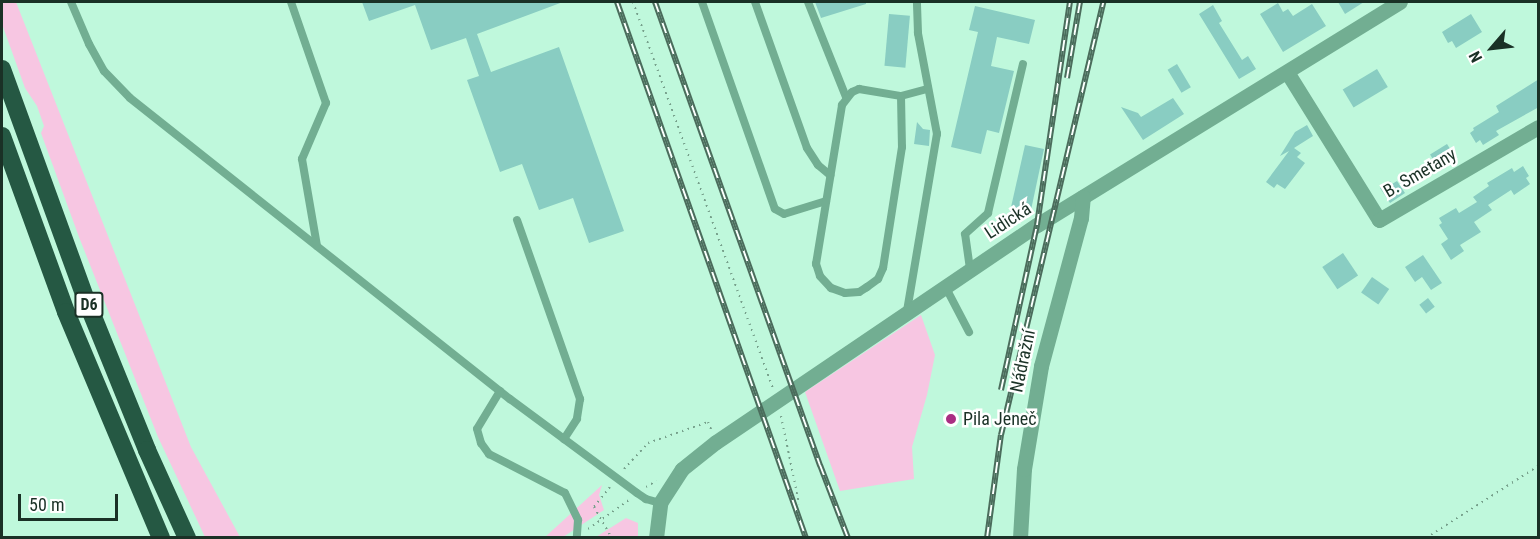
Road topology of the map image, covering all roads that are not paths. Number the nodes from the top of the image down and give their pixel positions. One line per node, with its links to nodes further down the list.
1 (71, 2): 20 (lane)
2 (291, 2): 20 (lane)
3 (702, 2): 18 (lane)
4 (755, 2): 16 (lane)
5 (808, 2): 13 (lane)
6 (917, 2): 11 (lane)
7 (1400, 2): 10 (street, Lidická)
8 (1023, 64): 21 (lane)
9 (2, 69): 30 (highway, D6)
10 (1287, 72): 14 (street, B. Smetany); 17 (street, Lidická)
11 (928, 89): 12 (lane); 23 (lane)
12 (901, 96): 13 (lane); 18 (lane)
13 (846, 98): 16 (lane)
14 (1539, 127)
15 (2, 136): 29 (highway, D6)
16 (830, 175): 18 (lane)
17 (1083, 197): 21 (street, Lidická); 32 (street, Nádražní)
18 (826, 201)
19 (517, 220): 26 (lane)
20 (317, 246): 25 (lane)
21 (970, 269): 22 (street, Lidická)
22 (945, 286): 23 (street, Lidická); 24 (lane)
23 (908, 311): 27 (street, Lidická)
24 (969, 332)
25 (501, 391): 26 (lane); 28 (lane)
26 (564, 439): 27 (lane)
27 (660, 503): 31 (street)
28 (578, 536)
29 (161, 537)
30 (187, 537)
31 (656, 537)
32 (1020, 537)

